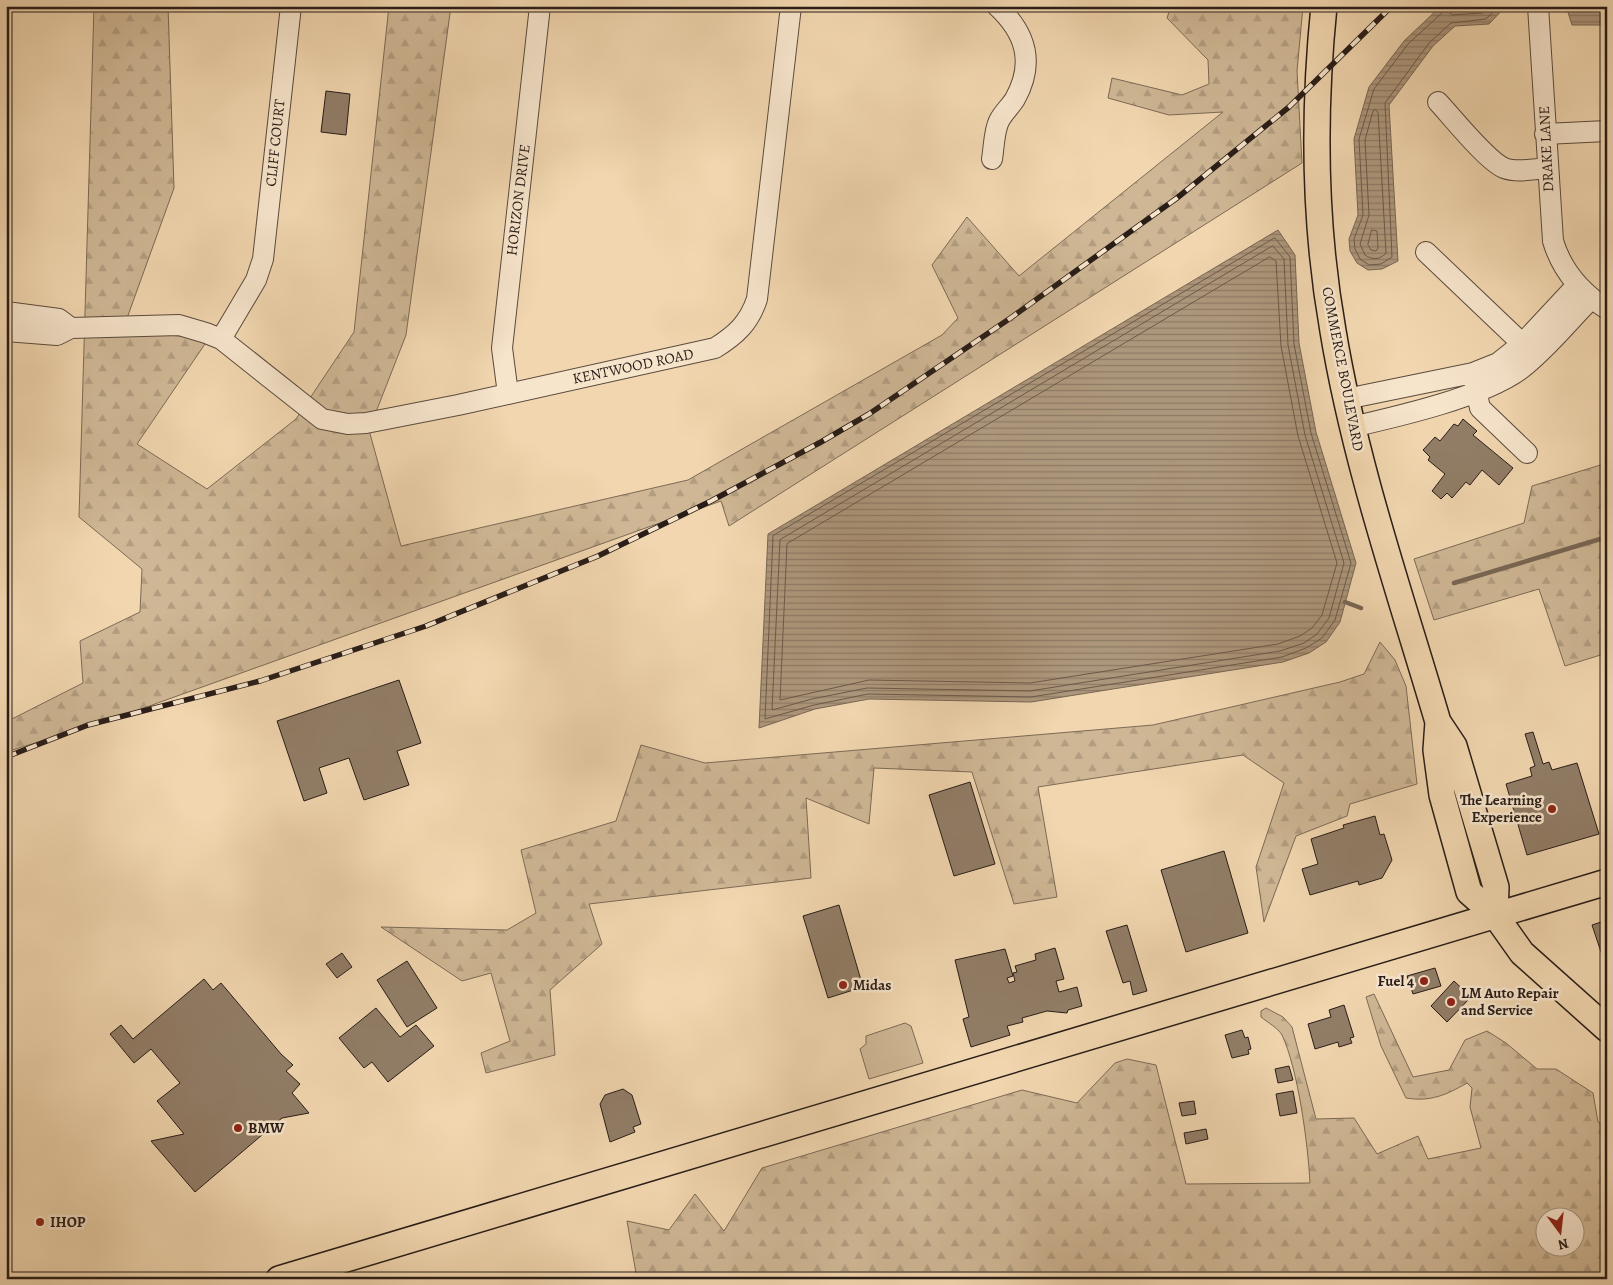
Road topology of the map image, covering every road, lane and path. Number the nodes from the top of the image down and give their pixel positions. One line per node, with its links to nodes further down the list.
1 (291, 6): 18 (street, CLIFF COURT)
2 (540, 6): 21 (street, HORIZON DRIVE)
3 (791, 6): 21 (street, KENTWOOD ROAD)
4 (997, 6): 10 (street)
5 (1324, 6): 22 (main road, COMMERCE BOULEVARD)
6 (1538, 6): 9 (street, DRAKE LANE)
7 (1438, 102): 11 (street)
8 (1607, 131): 9 (street)
9 (1545, 134): 11 (street, DRAKE LANE)
10 (992, 159)
11 (1547, 168): 13 (street, DRAKE LANE)
12 (1426, 252): 19 (street)
13 (1577, 286): 14 (street, DRAKE LANE); 19 (street, DRAKE LANE)
14 (1599, 304): 19 (street, DRAKE LANE)
15 (6, 312): 16 (street, KENTWOOD ROAD)
16 (71, 328): 17 (street, KENTWOOD ROAD); 18 (street, KENTWOOD ROAD)
17 (6, 331)
18 (221, 339): 21 (street, KENTWOOD ROAD)
19 (1529, 349): 20 (street, DRAKE LANE)
20 (1474, 382): 22 (street, DRAKE LANE); 23 (street, DRAKE LANE); 24 (street)
21 (508, 394)
22 (1346, 399): 23 (main road, COMMERCE BOULEVARD)
23 (1352, 427): 26 (main road, COMMERCE BOULEVARD)
24 (1527, 453)
25 (1607, 882): 26 (main road)
26 (1495, 915): 27 (main road, COMMERCE BOULEVARD); 28 (main road)
27 (1607, 1029)
28 (279, 1279)

